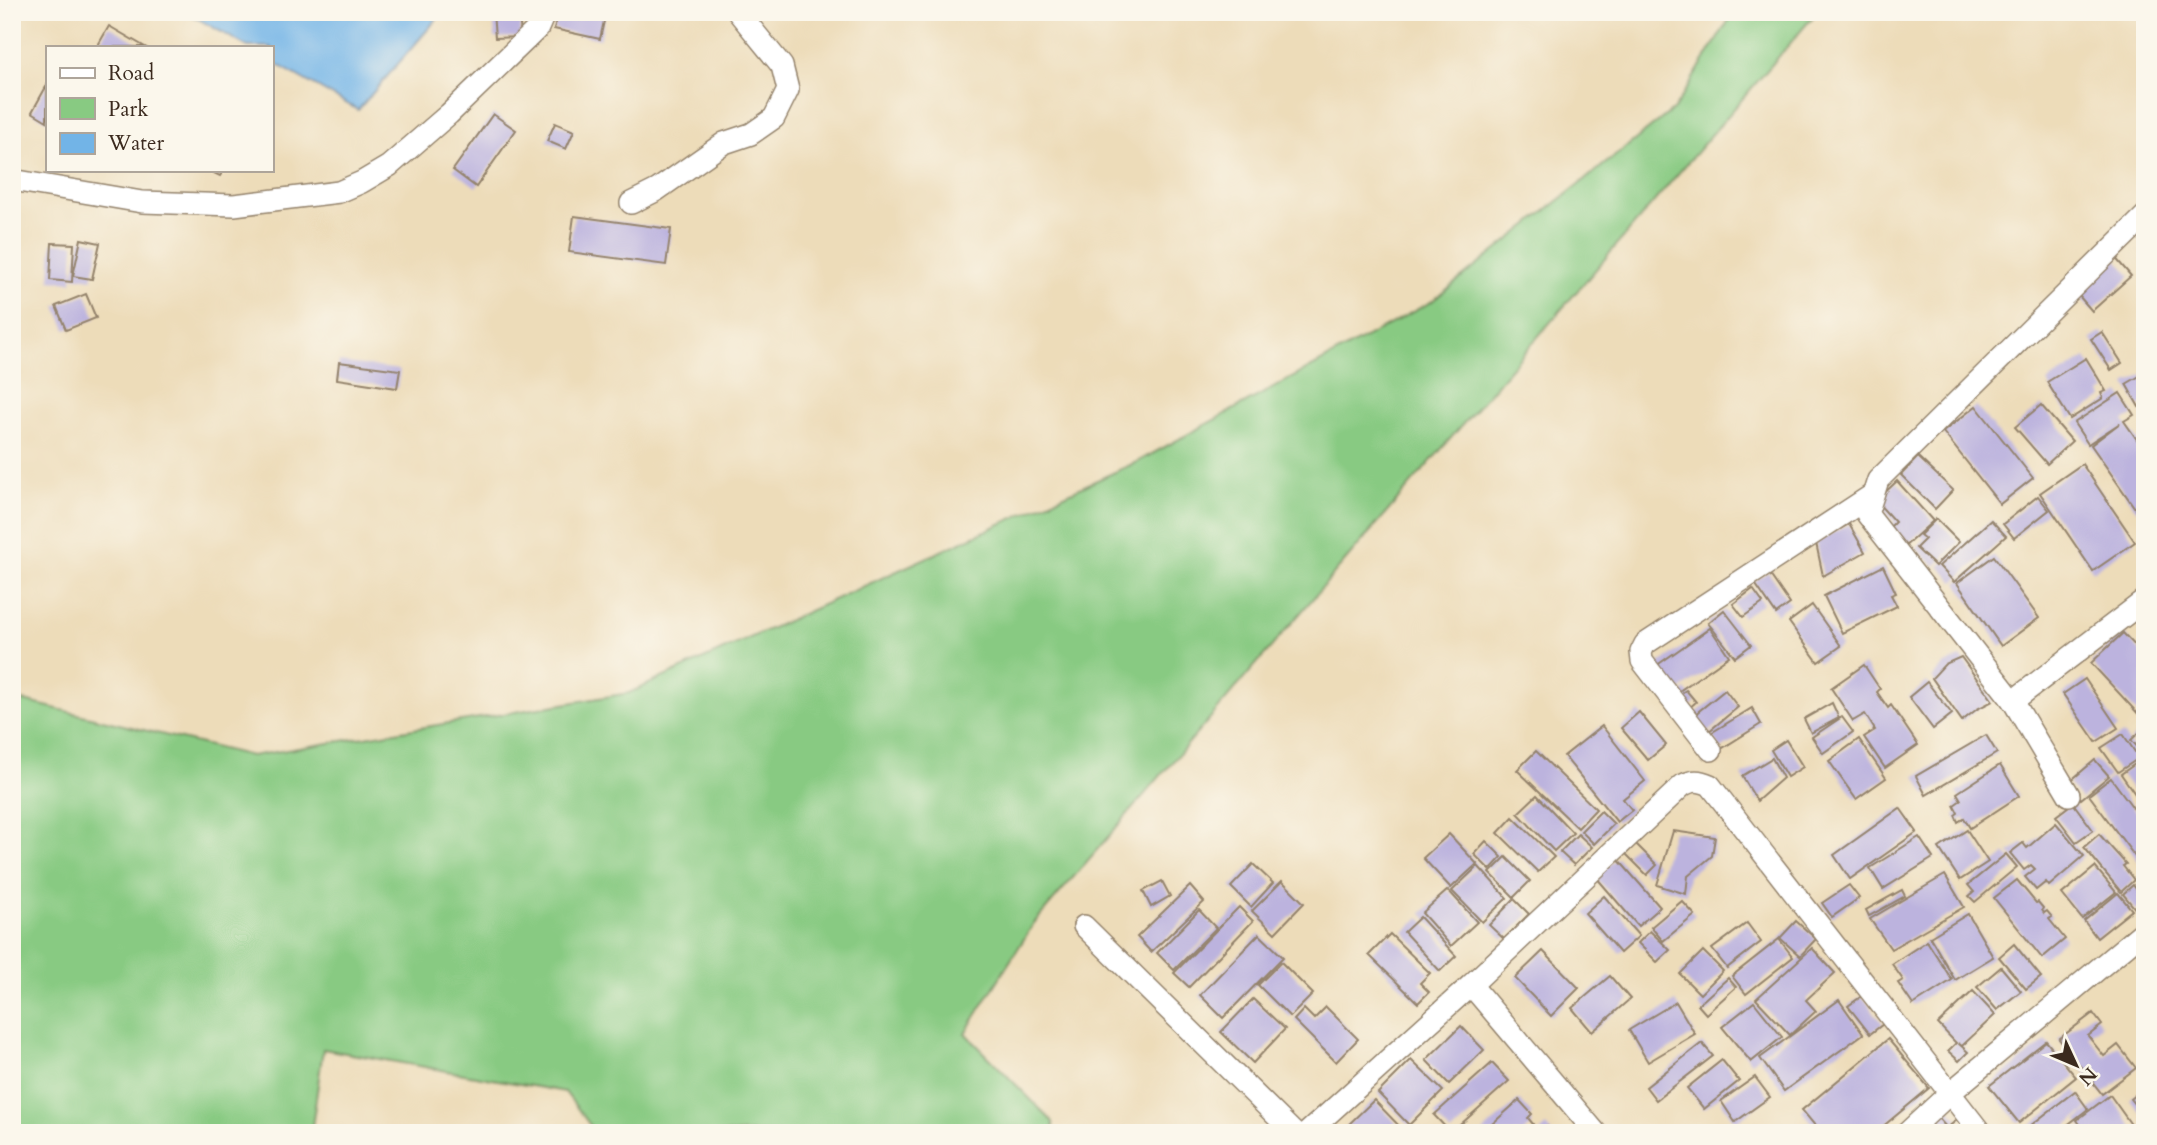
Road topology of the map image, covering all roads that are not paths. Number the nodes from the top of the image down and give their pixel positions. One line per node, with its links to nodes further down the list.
1 (545, 12): 3 (street)
2 (738, 12): 4 (street)
3 (12, 180)
4 (631, 203)
5 (2145, 216): 6 (street)
6 (1872, 495): 8 (street); 9 (street)
7 (2145, 600): 8 (street)
8 (2013, 701): 10 (street)
9 (1711, 750)
10 (2069, 795)
11 (1084, 926): 15 (street)
12 (2145, 930): 14 (street)
13 (1471, 985): 14 (street); 16 (street); 17 (street)
14 (1951, 1092): 18 (street); 19 (street)
15 (1294, 1133)
16 (1307, 1133)
17 (1596, 1133)
18 (1907, 1133)
19 (1981, 1133)

